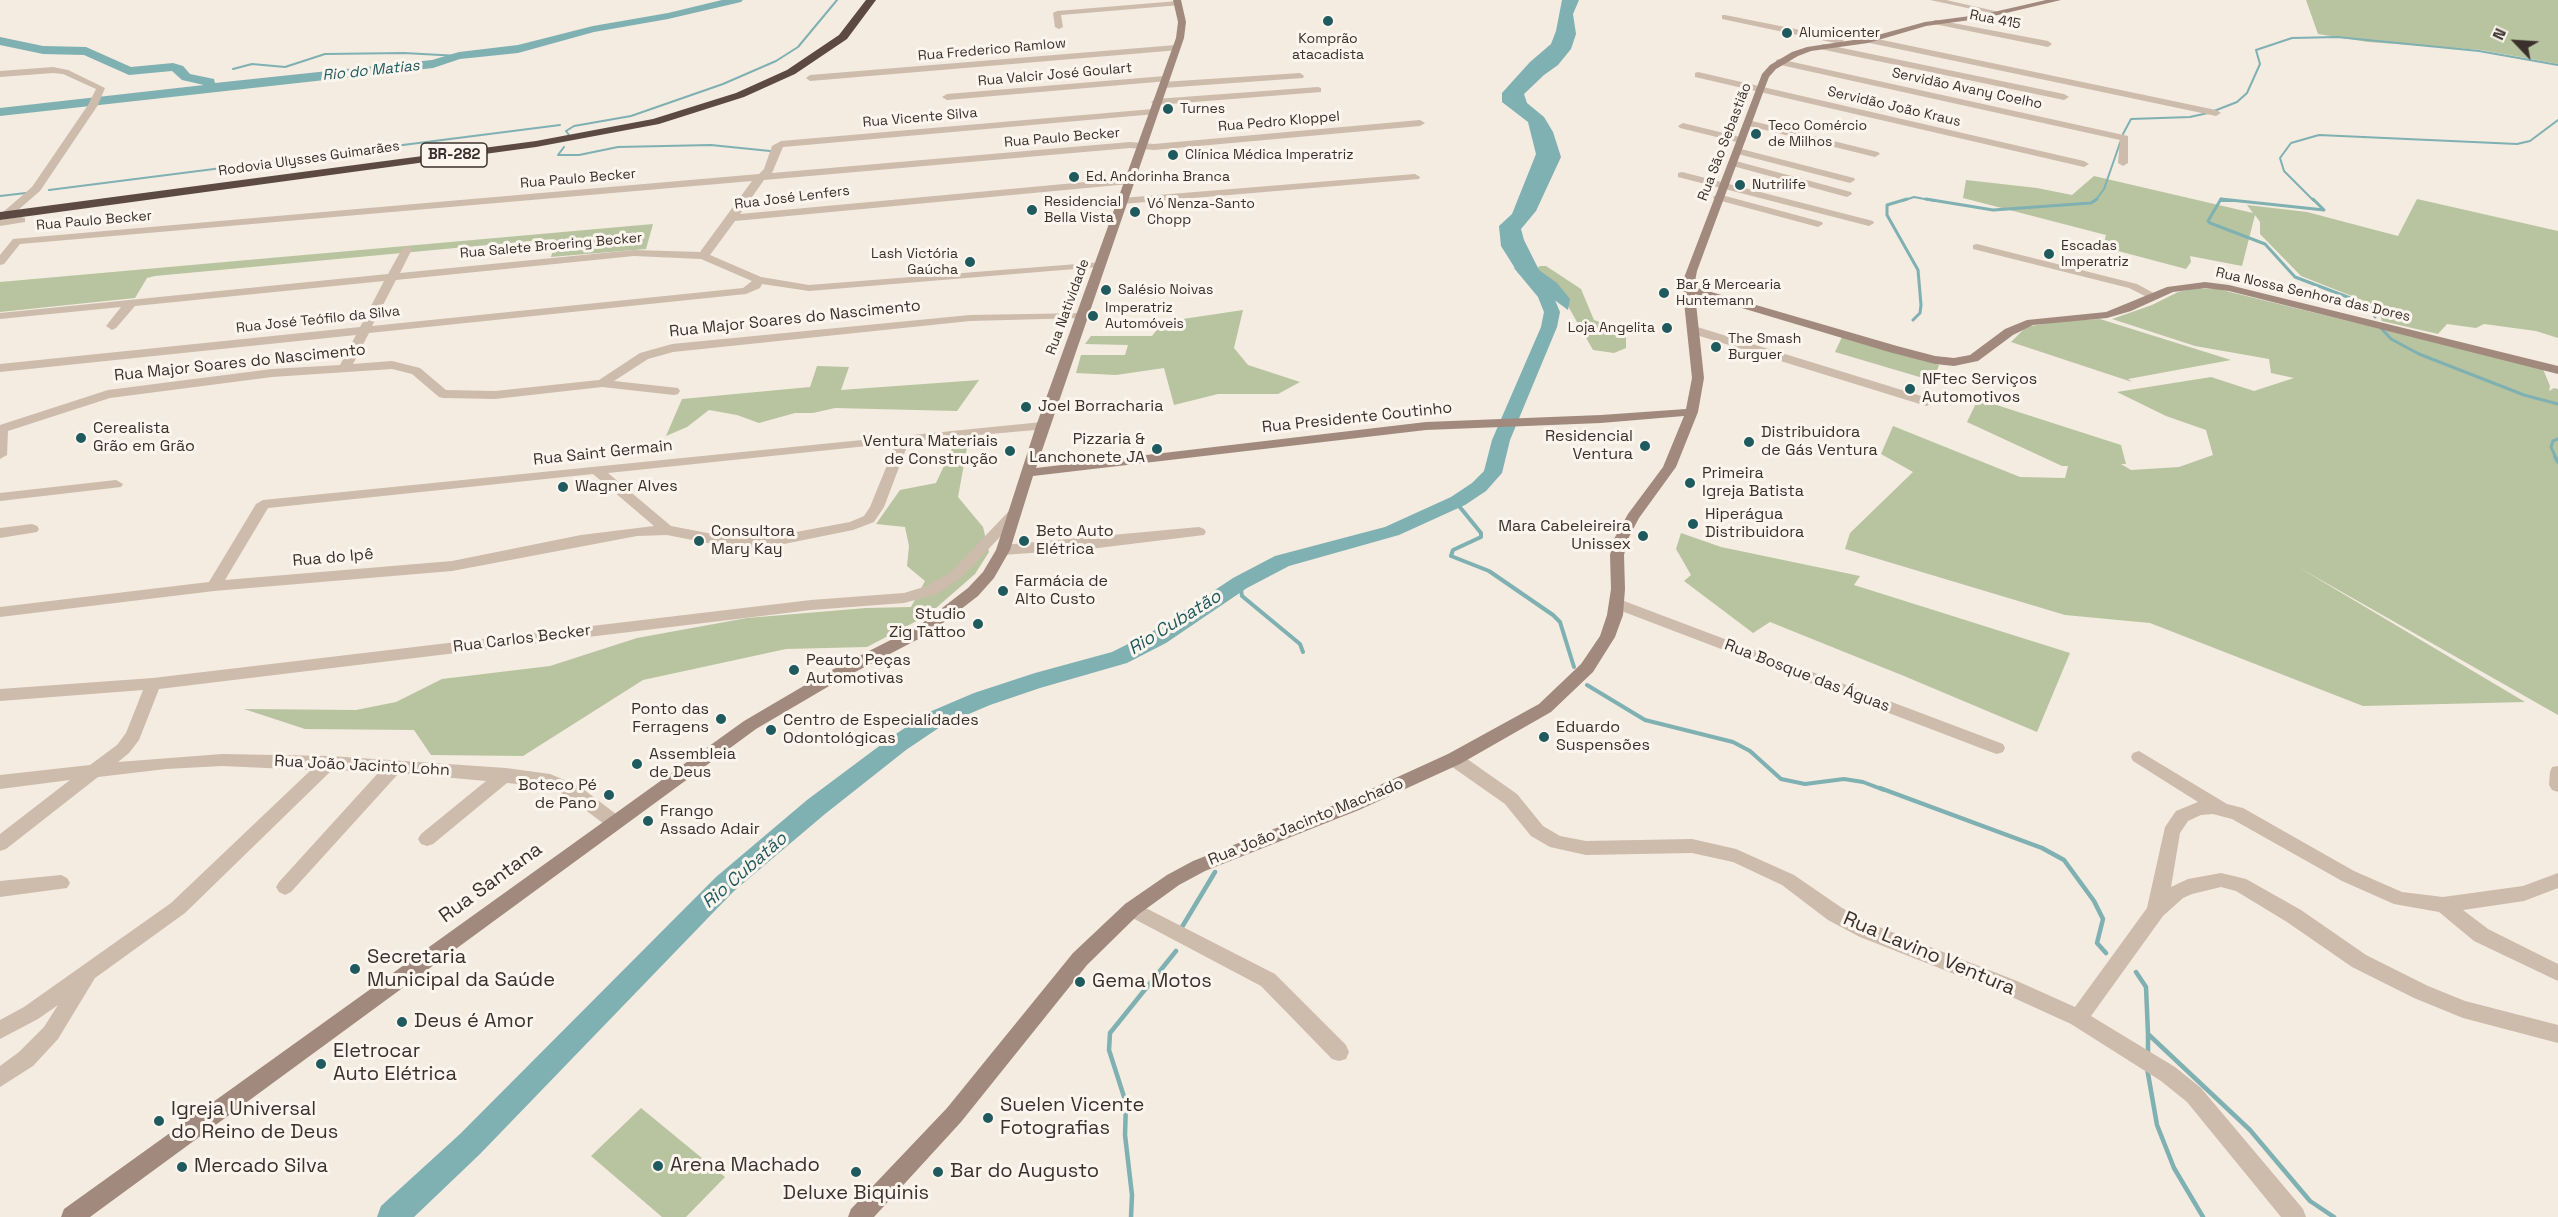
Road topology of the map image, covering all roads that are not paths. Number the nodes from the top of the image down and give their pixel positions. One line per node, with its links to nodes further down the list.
1 (871, 0): 45 (highway, Rodovia Ulysses Guimarães / BR-282)
2 (1934, 0): 5 (street)
3 (2057, 0): 5 (main road, Rua São Sebastião)
4 (1178, 2): 8 (street); 13 (main road, Rua Natividade)
5 (2000, 13): 7 (main road, Rua São Sebastião)
6 (1725, 17): 10 (street)
7 (1936, 22): 9 (main road, Rua São Sebastião); 11 (street, Rua 415)
8 (1059, 27)
9 (1868, 40): 10 (main road, Rua São Sebastião); 25 (street)
10 (1852, 43): 12 (main road, Rua São Sebastião)
11 (2048, 44)
12 (1823, 46): 14 (main road, Rua São Sebastião); 23 (street)
13 (1176, 48): 18 (street, Rua Frederico Ramlow); 19 (main road, Rua Natividade)
14 (1779, 62): 21 (main road, Rua São Sebastião); 34 (street, Servidão Avany Coelho)
15 (0, 74): 45 (street)
16 (1698, 75): 21 (street, Servidão João Kraus)
17 (1300, 76): 19 (street, Rua Valcir José Goulart)
18 (810, 78)
19 (1164, 82): 22 (street, Rua Valcir José Goulart); 24 (main road, Rua Natividade)
20 (1318, 90): 24 (street)
21 (1760, 90): 27 (main road, Rua São Sebastião); 35 (street, Servidão João Kraus)
22 (947, 97)
23 (2064, 97)
24 (1155, 107): 30 (main road, Rua Natividade); 37 (street, Rua Vicente Silva)
25 (2216, 113)
26 (1420, 123): 30 (street, Rua Pedro Kloppel)
27 (1748, 123): 29 (main road, Rua São Sebastião); 32 (street)
28 (1683, 126): 29 (street)
29 (1741, 140): 31 (main road, Rua São Sebastião)
30 (1141, 146): 37 (street, Rua Paulo Becker); 40 (main road, Rua Natividade)
31 (1737, 151): 33 (main road, Rua São Sebastião); 39 (street)
32 (1875, 154)
33 (1732, 163): 41 (main road, Rua São Sebastião); 42 (street)
34 (2123, 163)
35 (2084, 164)
36 (1682, 175): 41 (street)
37 (762, 176): 46 (street, Rua Vicente Silva); 53 (street, Rua Paulo Becker)
38 (1415, 177): 44 (street)
39 (1851, 180)
40 (1129, 181): 44 (main road, Rua Natividade); 46 (street, Rua José Lenfers)
41 (1723, 184): 43 (main road, Rua São Sebastião); 48 (street)
42 (1846, 194)
43 (1718, 197): 49 (street); 59 (main road, Rua São Sebastião)
44 (1122, 201): 54 (main road, Rua Natividade)
45 (2, 218): 47 (street)
46 (732, 218): 52 (street, Rua José Lenfers)
47 (21, 219)
48 (1869, 223)
49 (1818, 224)
50 (1977, 247): 63 (street)
51 (407, 249): 56 (street)
52 (703, 256): 55 (street, Rua Salete Broering Becker); 56 (street, Rua Salete Broering Becker)
53 (0, 262)
54 (1099, 264): 58 (street, Rua Salete Broering Becker); 65 (main road, Rua Natividade)
55 (739, 273): 57 (street, Rua Salete Broering Becker); 60 (street)
56 (392, 276): 64 (street, Rua Salete Broering Becker); 68 (street)
57 (758, 280): 58 (street, Rua Salete Broering Becker); 60 (street); 61 (street)
58 (781, 285): 61 (street)
59 (1689, 289): 63 (main road, Rua Nossa Senhora das Dores); 69 (main road, Rua São Sebastião)
60 (727, 290): 62 (street)
61 (746, 291): 62 (street)
62 (709, 294): 68 (street, Rua José Teófilo da Silva)
63 (2153, 296): 72 (main road, Rua Nossa Senhora das Dores)
64 (131, 303): 66 (street, Rua Salete Broering Becker); 67 (street)
65 (1081, 315): 73 (street, Rua Major Soares do Nascimento); 77 (main road, Rua Natividade)
66 (0, 316)
67 (112, 326)
68 (364, 330): 70 (street); 71 (street, Rua José Teófilo da Silva)
69 (1694, 330): 75 (street); 76 (main road, Rua São Sebastião)
70 (345, 367): 73 (street, Rua Major Soares do Nascimento); 78 (street, Rua Major Soares do Nascimento)
71 (0, 368)
72 (2558, 369)
73 (602, 383): 74 (street)
74 (674, 391)
75 (1927, 402)
76 (1692, 412): 82 (main road, Rua Presidente Coutinho); 92 (main road, Rua João Jacinto Machado)
77 (1042, 426): 79 (street, Rua Saint Germain); 82 (main road, Rua Natividade)
78 (1, 429): 80 (street)
79 (904, 438): 81 (street, Rua Saint Germain); 87 (street, Rua do Ipê)
80 (0, 455)
81 (598, 471): 87 (street); 91 (street, Rua Saint Germain)
82 (1027, 473): 85 (main road, Rua Natividade)
83 (116, 484): 84 (street)
84 (0, 497)
85 (1013, 515): 90 (main road, Rua Natividade); 95 (street, Rua Carlos Becker)
86 (32, 530): 89 (street)
87 (667, 531): 91 (street, Rua do Ipê)
88 (1199, 532): 90 (street)
89 (0, 533)
90 (1003, 550): 93 (main road, Rua Natividade)
91 (214, 586): 94 (street, Rua do Ipê)
92 (1616, 603): 97 (street, Rua Bosque das Águas); 99 (main road, Rua João Jacinto Machado)
93 (953, 610): 108 (main road, Rua Santana)
94 (0, 612)
95 (153, 684): 96 (street, Rua Carlos Becker); 102 (street)
96 (0, 695)
97 (1997, 748)
98 (2139, 758): 107 (street)
99 (1454, 759): 116 (main road, Rua João Jacinto Machado); 120 (street, Rua Lavino Ventura)
100 (330, 762): 101 (street, Rua João Jacinto Lohn); 102 (street, Rua João Jacinto Lohn); 118 (street)
101 (395, 766): 104 (street, Rua João Jacinto Lohn); 113 (street)
102 (98, 771): 105 (street, Rua João Jacinto Lohn); 110 (street)
103 (2558, 772): 106 (street)
104 (506, 775): 108 (street, Rua João Jacinto Lohn); 109 (street)
105 (0, 782)
106 (2558, 785)
107 (2223, 809): 115 (street); 117 (street)
108 (614, 822): 125 (main road, Rua Santana)
109 (427, 839)
110 (0, 844)
111 (2558, 880): 115 (street)
112 (61, 883): 114 (street)
113 (285, 887)
114 (0, 889)
115 (2443, 905): 119 (street)
116 (1132, 909): 123 (street); 126 (main road, Rua João Jacinto Machado)
117 (2156, 911): 120 (street); 122 (street)
118 (90, 970): 121 (street); 124 (street)
119 (2558, 973)
120 (2078, 1018): 127 (street, Rua Lavino Ventura)
121 (0, 1030)
122 (2558, 1034)
123 (1339, 1052)
124 (0, 1078)
125 (72, 1217)
126 (859, 1217)
127 (2295, 1217)

